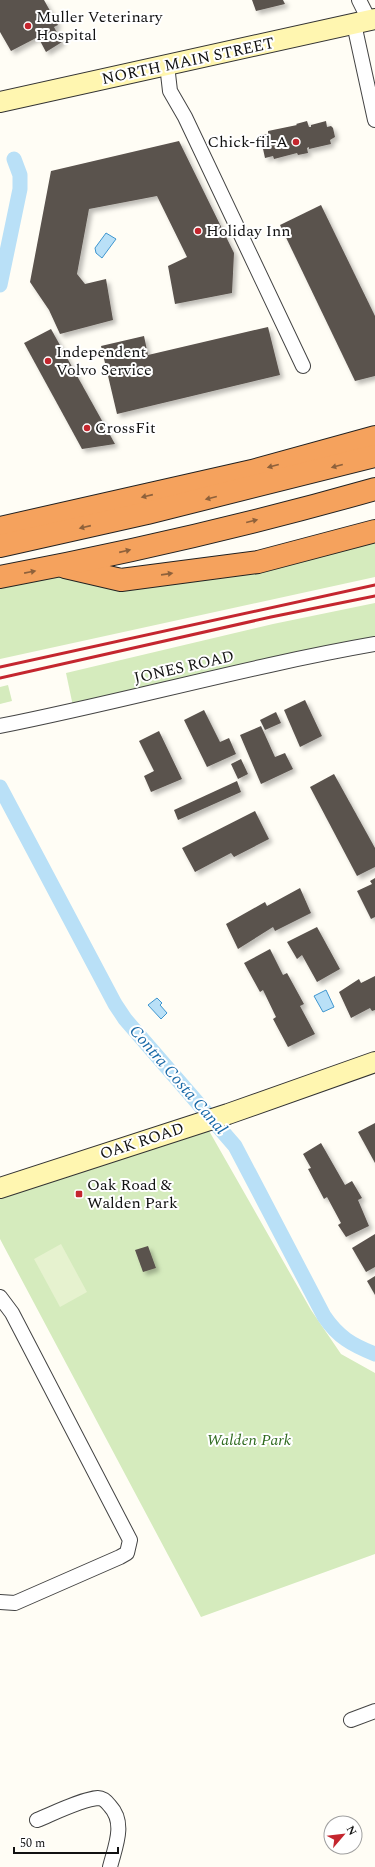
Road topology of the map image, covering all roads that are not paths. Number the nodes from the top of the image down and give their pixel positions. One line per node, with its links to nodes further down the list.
1 (359, 0): 2 (street)
2 (366, 21): 3 (main road, NORTH MAIN STREET); 5 (street)
3 (167, 65): 4 (main road, NORTH MAIN STREET); 6 (street)
4 (0, 102)
5 (375, 120)
6 (303, 366)
7 (375, 420): 9 (highway)
8 (375, 436): 9 (highway)
9 (311, 456): 13 (highway, one-way to 13)
10 (375, 456): 13 (highway, one-way to 13)
11 (375, 489): 16 (highway, one-way to 11)
12 (375, 531): 15 (highway)
13 (3, 537)
14 (375, 540): 15 (highway)
15 (315, 547): 16 (highway, one-way to 15)
16 (60, 566): 17 (highway, one-way to 16)
17 (0, 577)
18 (375, 644): 19 (street, JONES ROAD)
19 (0, 726)
20 (375, 1062): 21 (main road, OAK ROAD)
21 (0, 1188)
22 (0, 1297): 23 (street)
23 (0, 1602)
24 (375, 1710): 25 (street)
25 (351, 1720)
26 (37, 1820): 27 (street)
27 (110, 1867)

